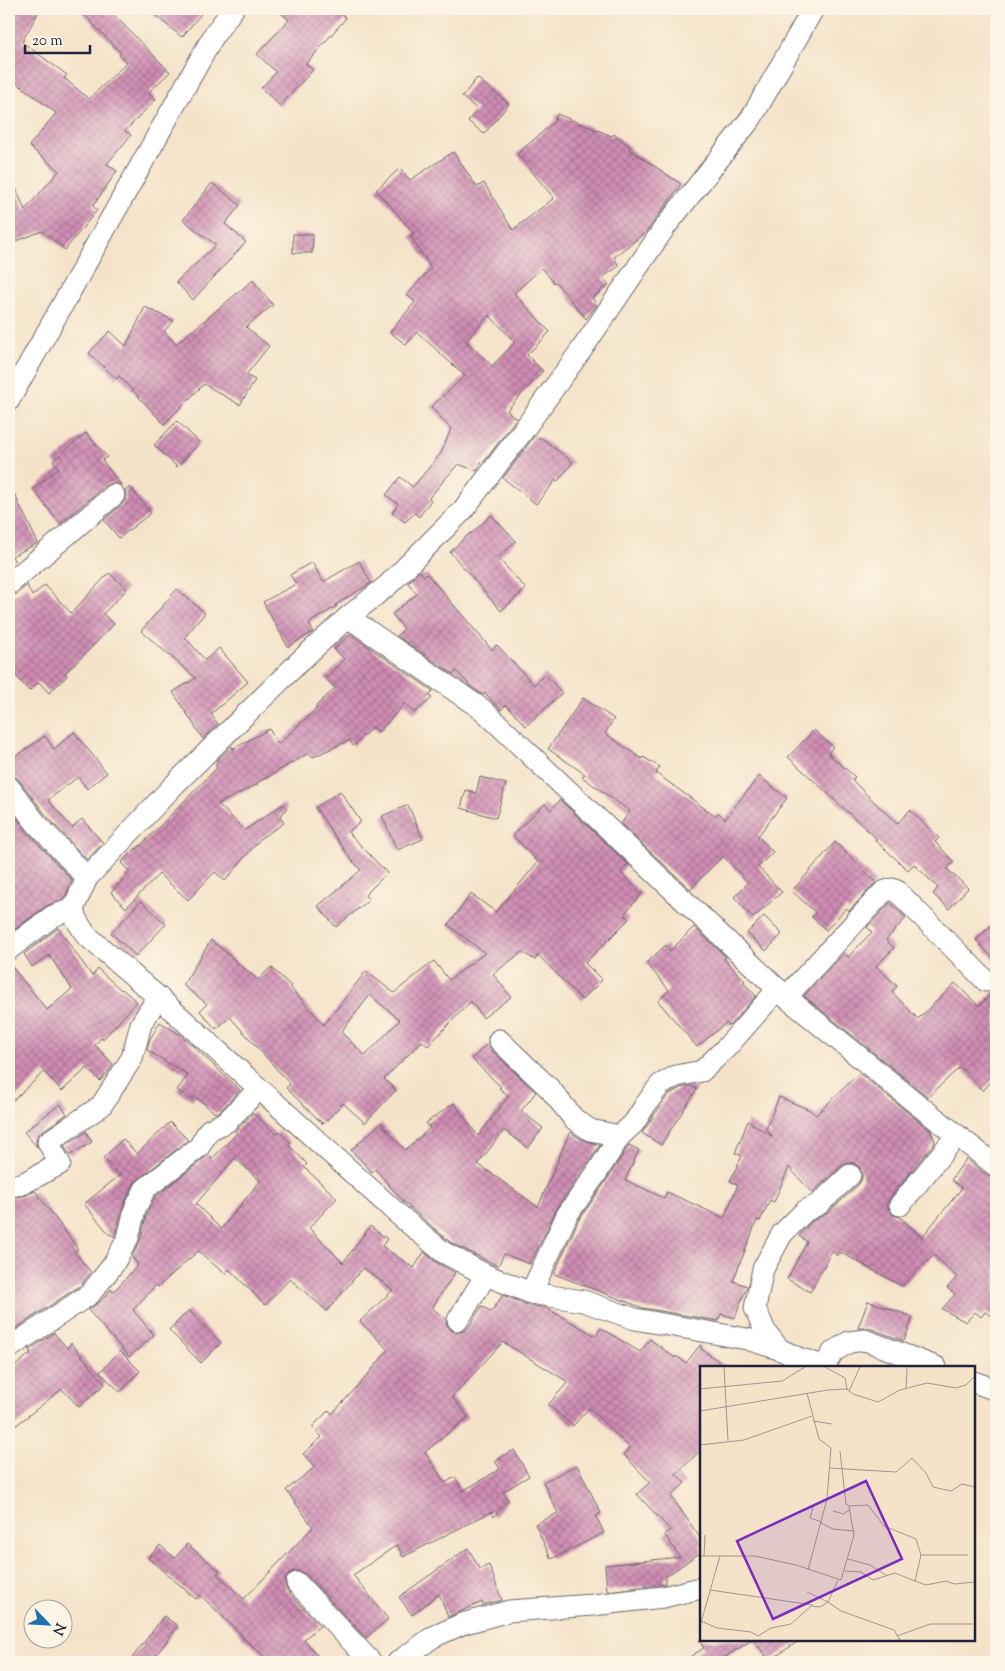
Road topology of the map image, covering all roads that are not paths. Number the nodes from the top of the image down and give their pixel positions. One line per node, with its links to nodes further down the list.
1 (233, 9): 3 (street)
2 (813, 9): 6 (street)
3 (9, 400)
4 (114, 495): 5 (street)
5 (9, 584)
6 (348, 617): 8 (street); 12 (street)
7 (9, 787): 8 (street)
8 (87, 878): 9 (street)
9 (73, 909): 10 (street); 13 (street)
10 (9, 950)
11 (986, 981): 12 (street)
12 (782, 993): 16 (street); 17 (street)
13 (158, 997): 15 (street); 20 (street)
14 (499, 1040): 17 (street)
15 (260, 1089): 22 (street); 25 (street)
16 (957, 1135): 18 (street); 21 (street)
17 (620, 1136): 23 (street)
18 (996, 1166)
19 (850, 1175): 26 (street)
20 (9, 1186)
21 (900, 1205)
22 (486, 1275): 23 (street); 24 (street)
23 (531, 1294): 26 (street)
24 (458, 1320)
25 (9, 1348)
26 (789, 1354): 27 (street)
27 (824, 1366): 28 (street)
28 (933, 1366)
29 (975, 1382): 30 (street)
30 (996, 1390)
31 (297, 1583): 33 (street)
32 (700, 1588): 34 (street)
33 (371, 1662)
34 (398, 1662)

